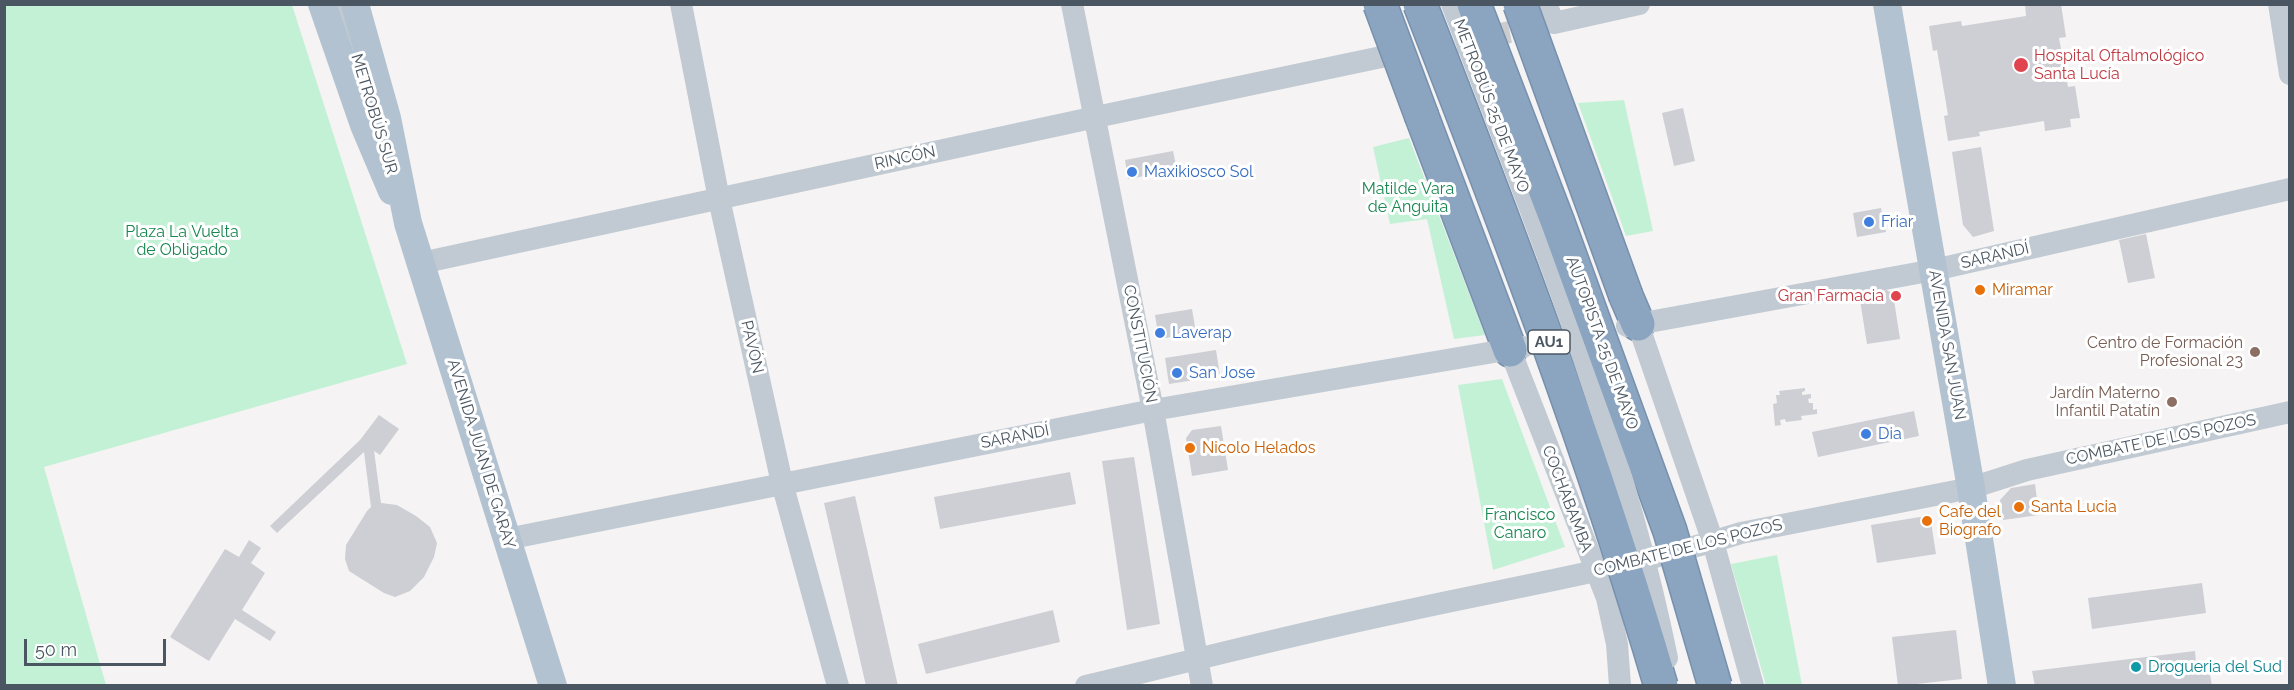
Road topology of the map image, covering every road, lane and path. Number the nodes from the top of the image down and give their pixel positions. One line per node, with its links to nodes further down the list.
1 (322, 4): 21 (main road, AVENIDA JUAN DE GARAY)
2 (340, 4): 21 (street, METROBÚS SUR)
3 (355, 4): 21 (main road, AVENIDA JUAN DE GARAY)
4 (681, 4): 19 (street, PAVÓN)
5 (1072, 4): 17 (street, CONSTITUCIÓN)
6 (1380, 4): 25 (highway, bridge)
7 (1420, 4): 40 (highway, AU1, bridge)
8 (1452, 4): 20 (street, METROBÚS 25 DE MAYO, bridge)
9 (1474, 4): 26 (highway, AUTOPISTA 25 DE MAYO, bridge)
10 (1520, 4): 24 (highway, bridge)
11 (1639, 4): 14 (street)
12 (1887, 4): 23 (main road, AVENIDA SAN JUAN)
13 (2279, 4): 16 (street)
14 (1550, 14)
15 (1391, 55): 17 (street, RINCÓN)
16 (2289, 61)
17 (1096, 117): 19 (street, RINCÓN); 27 (street, CONSTITUCIÓN)
18 (2289, 189): 23 (street, SARANDÍ)
19 (719, 199): 22 (street, RINCÓN); 29 (street, PAVÓN)
20 (1531, 208): 26 (street, METROBÚS 25 DE MAYO, bridge); 41 (street, METROBÚS 25 DE MAYO, bridge)
21 (408, 223): 22 (main road, AVENIDA JUAN DE GARAY)
22 (421, 263): 31 (main road, AVENIDA JUAN DE GARAY)
23 (1934, 270): 24 (street, SARANDÍ); 30 (main road, AVENIDA SAN JUAN)
24 (1631, 315): 32 (street)
25 (1517, 348): 27 (street, SARANDÍ); 33 (street, COCHABAMBA)
26 (1624, 403): 42 (highway, AUTOPISTA 25 DE MAYO, bridge)
27 (1153, 410): 29 (street, SARANDÍ); 34 (street, CONSTITUCIÓN)
28 (2289, 412): 30 (street, COMBATE DE LOS POZOS)
29 (782, 483): 31 (street, SARANDÍ); 36 (street, PAVÓN)
30 (1971, 488): 32 (street, COMBATE DE LOS POZOS); 44 (main road, AVENIDA SAN JUAN)
31 (507, 539): 35 (main road, AVENIDA JUAN DE GARAY)
32 (1713, 542): 33 (street, COMBATE DE LOS POZOS); 43 (street)
33 (1595, 570): 34 (street, COMBATE DE LOS POZOS); 39 (street, COCHABAMBA)
34 (1198, 660): 37 (street, COMBATE DE LOS POZOS); 38 (street, CONSTITUCIÓN)
35 (553, 686)
36 (838, 686)
37 (1086, 686)
38 (1202, 686)
39 (1620, 686)
40 (1661, 686)
41 (1672, 686)
42 (1716, 686)
43 (1754, 686)
44 (2002, 686)

